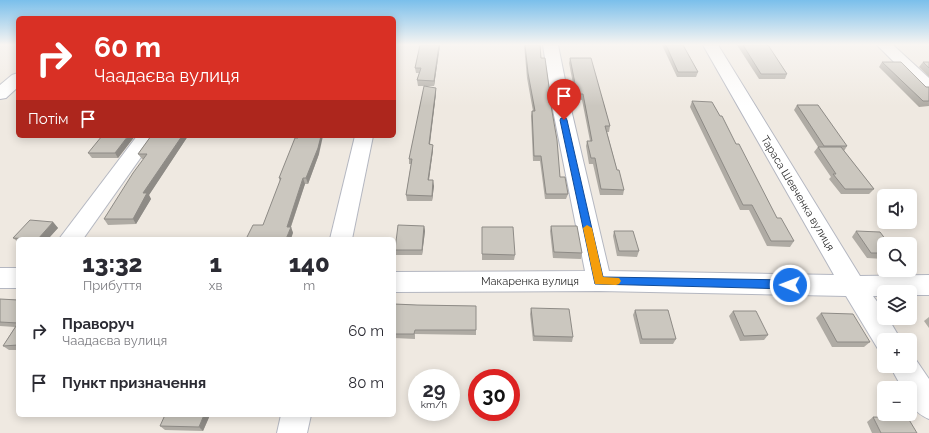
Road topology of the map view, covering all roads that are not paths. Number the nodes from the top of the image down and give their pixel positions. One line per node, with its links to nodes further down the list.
1 (553, 65): 13 (street)
2 (721, 65): 16 (street, Тараса Шевченка вулиця)
3 (905, 65): 5 (street)
4 (16, 80): 6 (street)
5 (929, 87)
6 (0, 94)
7 (146, 138): 9 (street)
8 (364, 138): 10 (street)
9 (71, 237)
10 (341, 237)
11 (0, 278): 12 (street)
12 (16, 278)
13 (598, 281): 14 (street, Макаренка вулиця); 16 (street, Макаренка вулиця)
14 (396, 282)
15 (929, 285): 16 (street, Макаренка вулиця)
16 (853, 286): 17 (street, Тараса Шевченка вулиця)
17 (883, 333)
18 (909, 373): 19 (street)
19 (929, 404)
20 (296, 417): 21 (street)
21 (292, 433)

